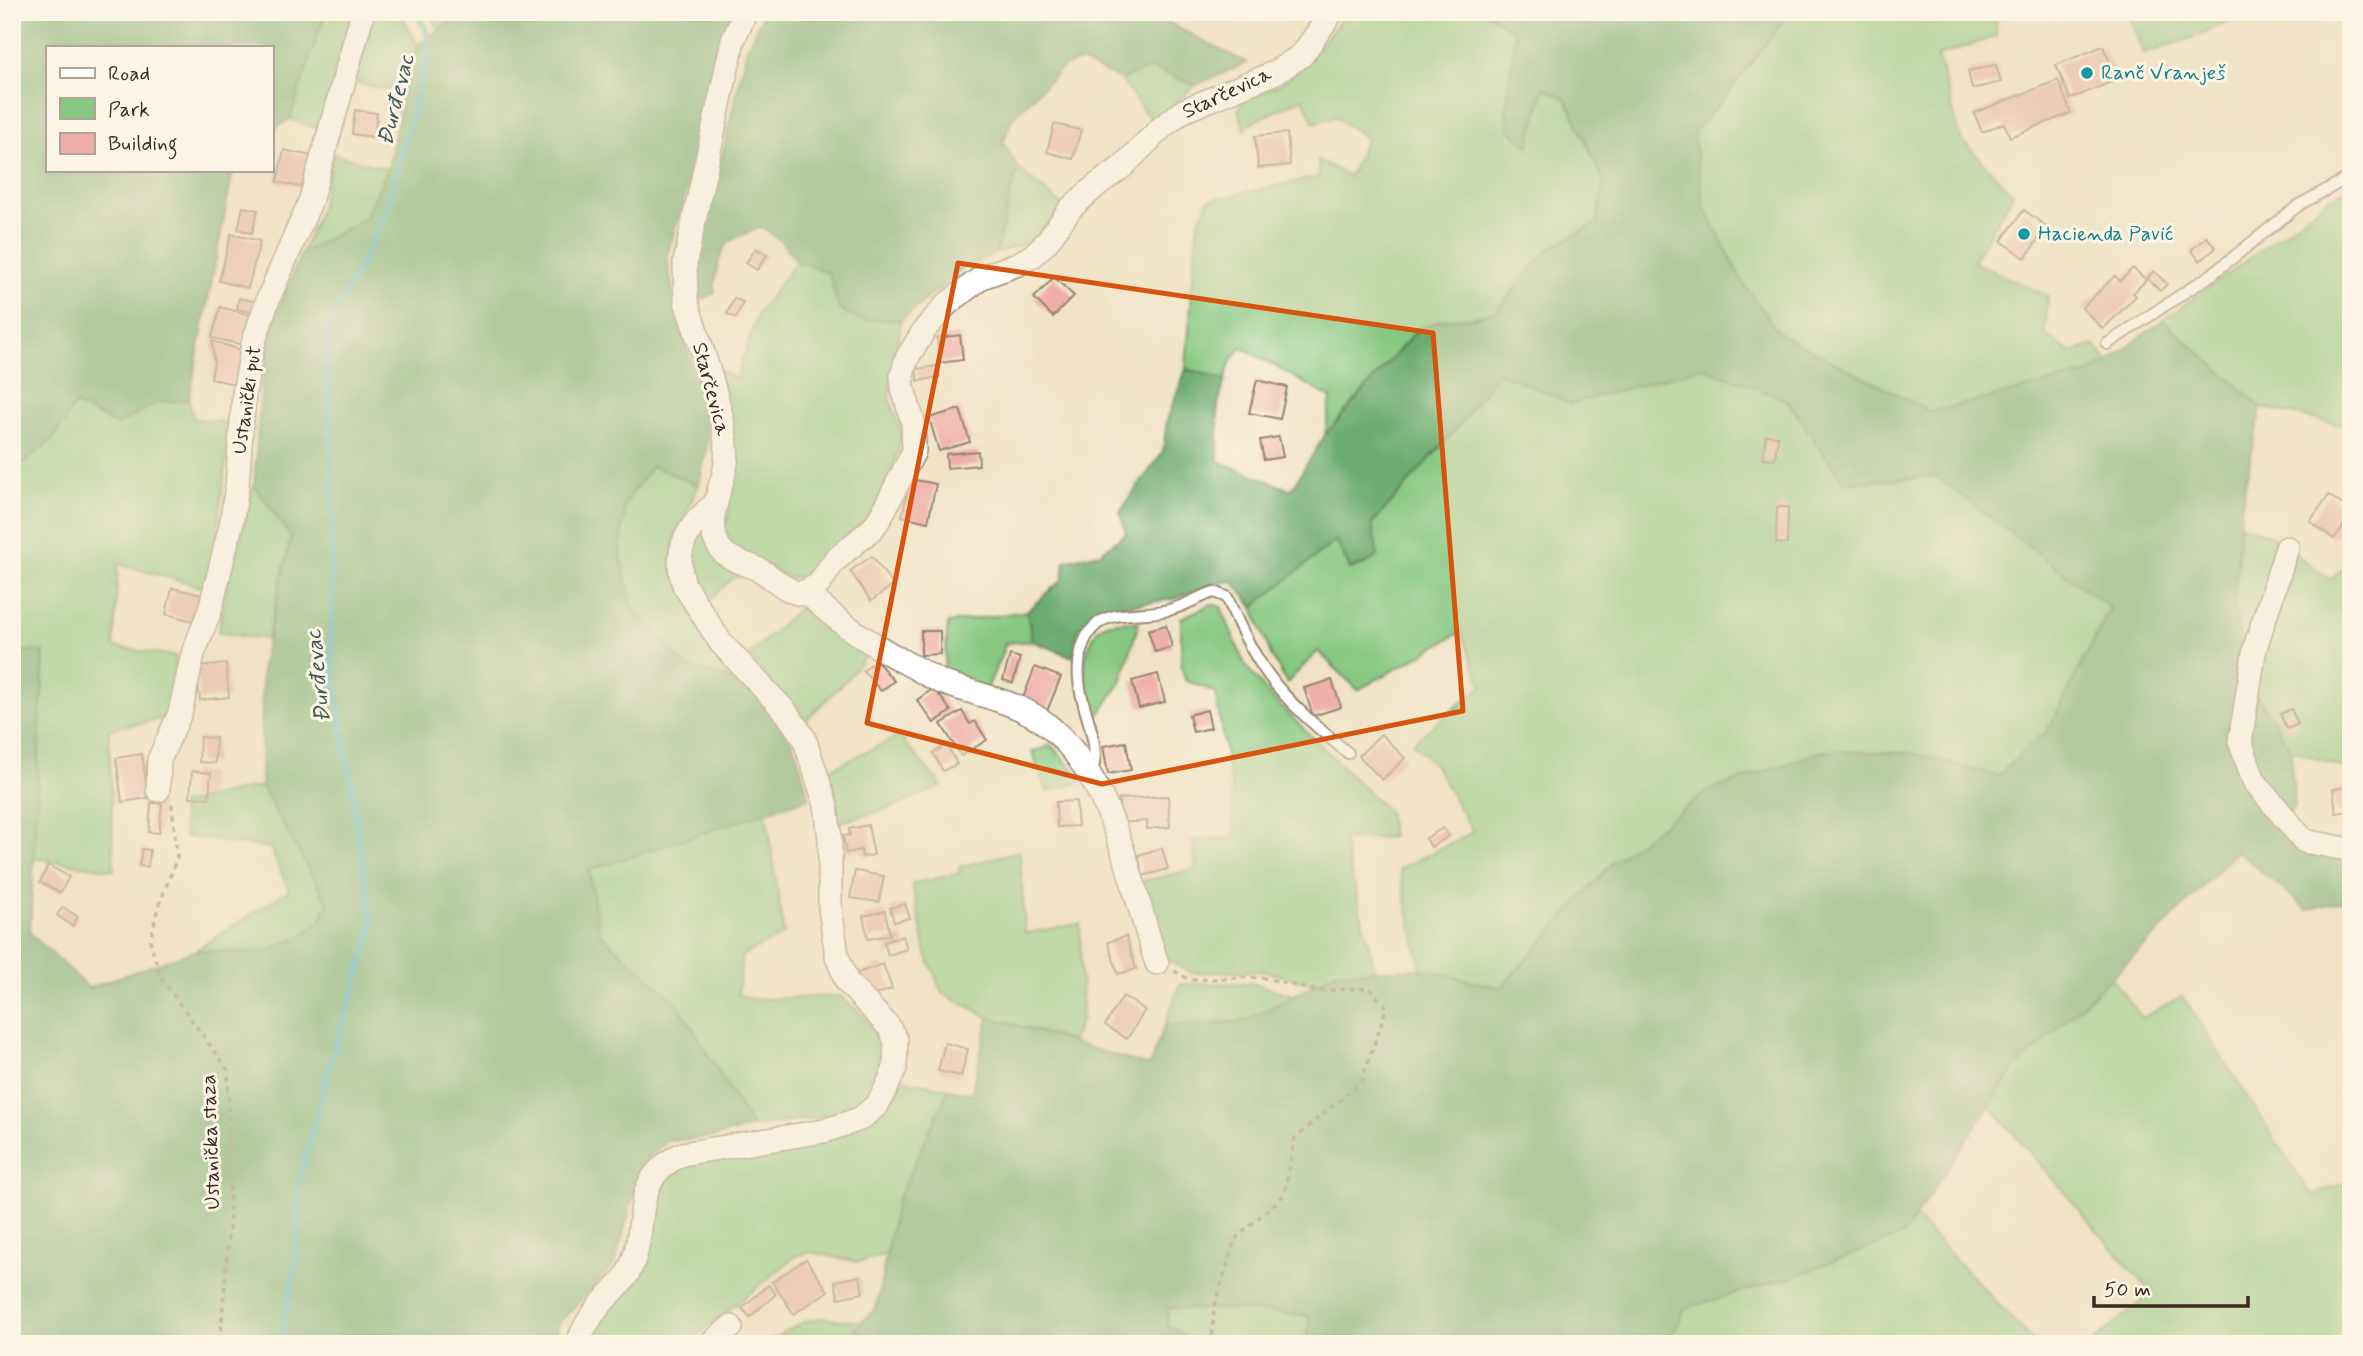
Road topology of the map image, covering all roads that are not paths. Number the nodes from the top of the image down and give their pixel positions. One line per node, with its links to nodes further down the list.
1 (363, 12): 11 (street, Ustanički put)
2 (746, 12): 6 (street, Starčevica)
3 (1332, 12): 8 (street, Starčevica)
4 (2351, 176): 5 (lane)
5 (2107, 344)
6 (716, 503): 8 (street, Starčevica); 15 (street)
7 (2287, 548): 12 (street)
8 (807, 592): 10 (street)
9 (1348, 752): 10 (lane)
10 (1087, 772): 13 (street)
11 (164, 794)
12 (2351, 850)
13 (1157, 963)
14 (731, 1327): 16 (street)
15 (578, 1344)
16 (710, 1344)

